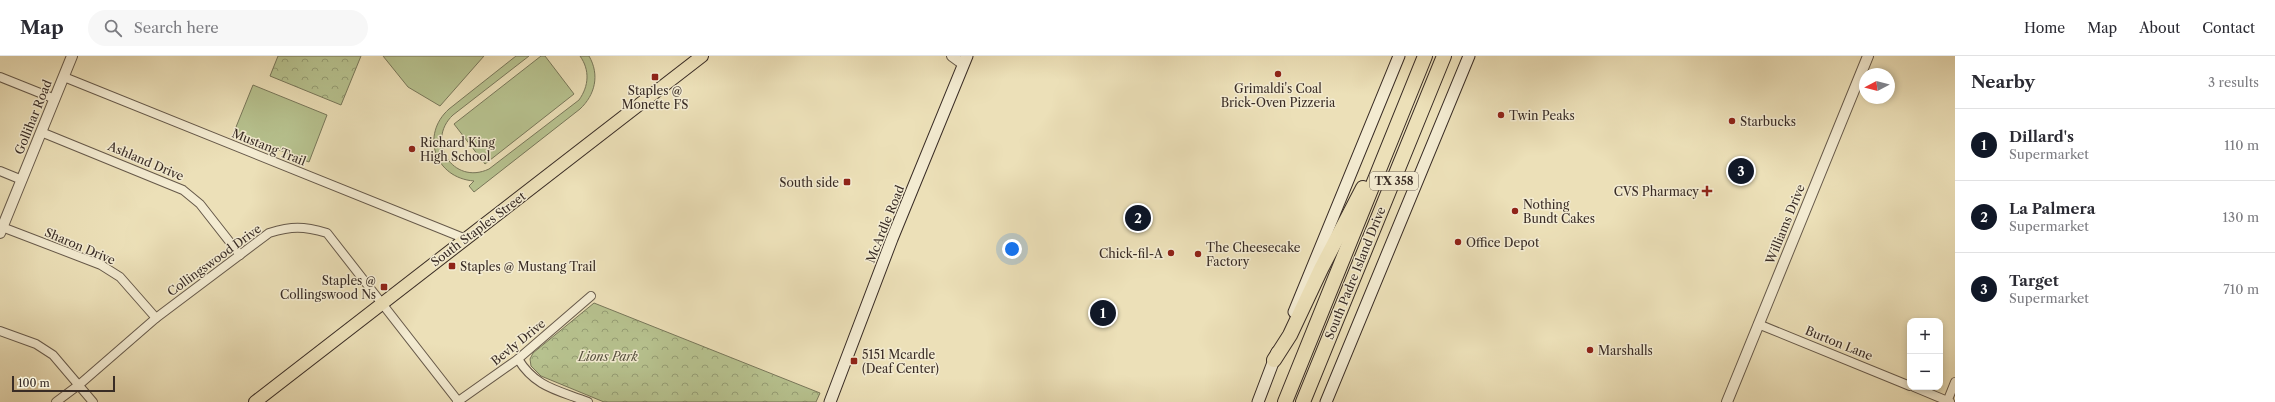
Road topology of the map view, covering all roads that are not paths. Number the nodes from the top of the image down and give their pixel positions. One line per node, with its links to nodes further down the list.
1 (72, 56): 11 (street, Gollihar Road)
2 (702, 56): 18 (main road, South Staples Street)
3 (952, 56): 9 (street)
4 (1399, 56): 27 (main road)
5 (1425, 56): 14 (highway, South Padre Island Drive / TX 358)
6 (1444, 56): 25 (highway, South Padre Island Drive / TX 358)
7 (1469, 56): 42 (main road)
8 (1868, 56): 23 (street, Williams Drive)
9 (965, 60): 37 (main road, McArdle Road)
10 (0, 77): 12 (street)
11 (64, 77): 12 (street, Gollihar Road); 18 (street, Mustang Trail)
12 (55, 99): 13 (street, Gollihar Road)
13 (41, 132): 16 (street, Gollihar Road); 19 (street, Ashland Drive)
14 (1380, 168): 27 (highway); 39 (highway, South Padre Island Drive / TX 358)
15 (0, 171): 16 (street)
16 (22, 180): 17 (street, Gollihar Road)
17 (1, 230): 22 (street, Sharon Drive)
18 (466, 239): 21 (main road, South Staples Street)
19 (240, 255): 21 (street, Collingswood Drive); 22 (street, Collingswood Drive)
20 (591, 296): 26 (street, Bevly Drive)
21 (381, 303): 35 (main road, South Staples Street); 36 (street, Collingswood Drive)
22 (156, 318): 29 (street, Collingswood Drive)
23 (1758, 324): 30 (street, Burton Lane); 43 (street, Williams Drive)
24 (0, 331): 29 (street)
25 (1325, 348): 40 (highway, South Padre Island Drive / TX 358); 41 (highway)
26 (518, 359): 32 (street); 36 (street, Bevly Drive)
27 (1274, 360): 38 (main road)
28 (1955, 382): 44 (street)
29 (80, 384): 33 (street, Collingswood Drive); 34 (street)
30 (1907, 385)
31 (1921, 390): 44 (street)
32 (585, 401)
33 (56, 402)
34 (93, 402)
35 (255, 402)
36 (457, 402)
37 (830, 402)
38 (1258, 402)
39 (1284, 402)
40 (1303, 402)
41 (1311, 402)
42 (1326, 402)
43 (1727, 402)
44 (1948, 402)

